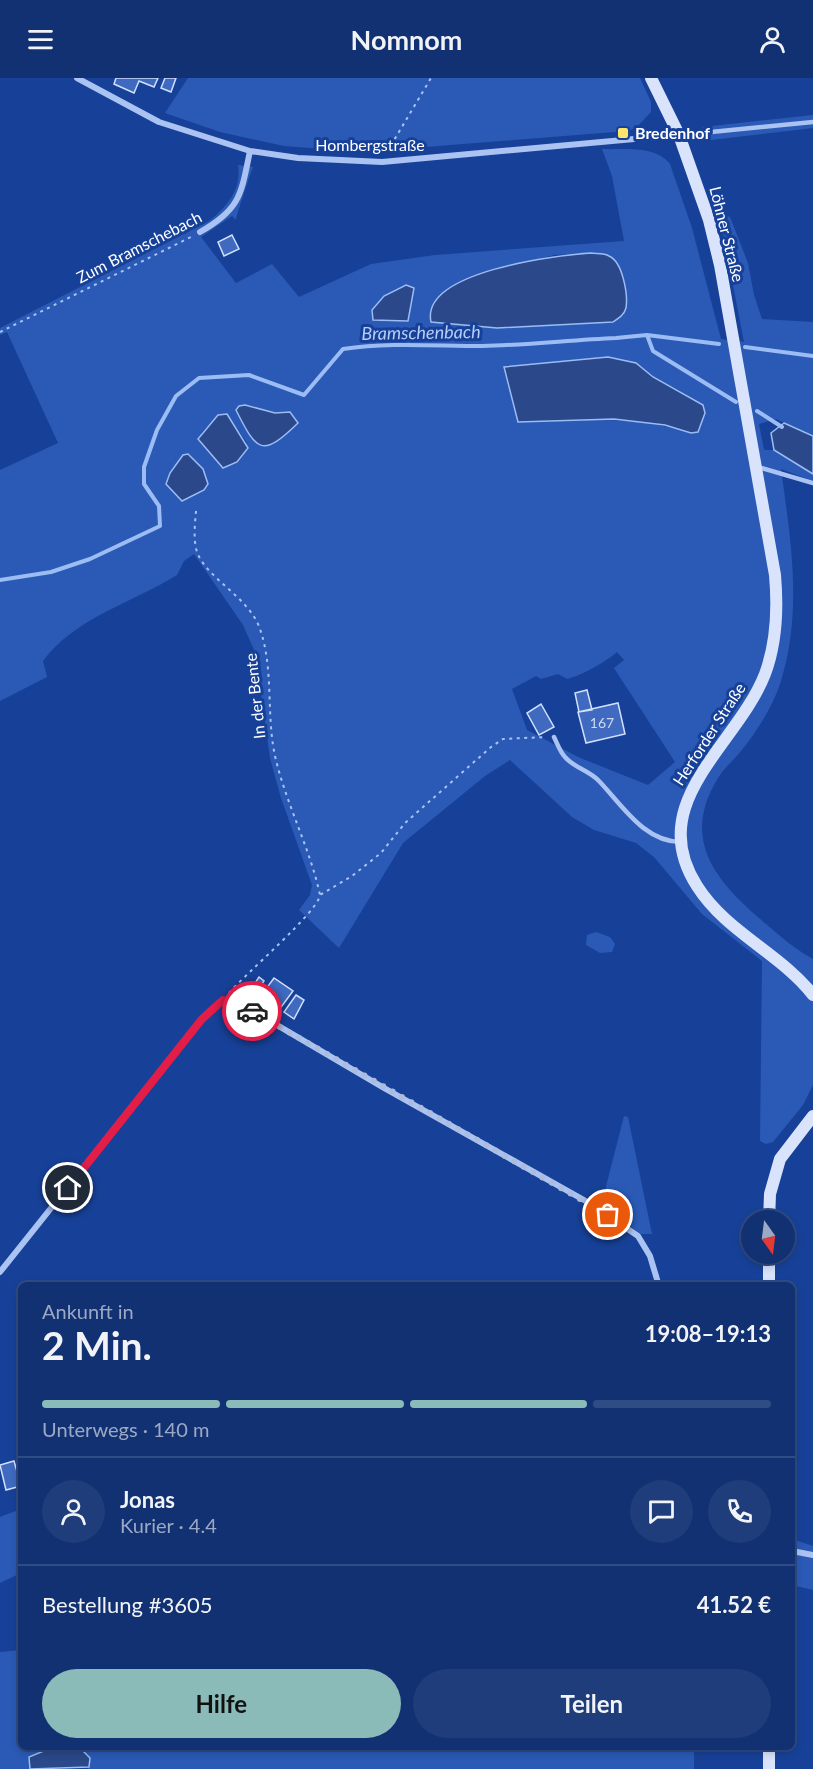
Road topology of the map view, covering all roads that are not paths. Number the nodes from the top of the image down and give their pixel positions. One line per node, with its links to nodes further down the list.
1 (76, 78): 5 (street, Hombergstraße)
2 (651, 78): 4 (main road, Löhner Straße)
3 (813, 122): 4 (lane)
4 (679, 135): 5 (street, Hombergstraße); 7 (main road, Löhner Straße)
5 (250, 151): 6 (street, Zum Bramschebach)
6 (200, 232)
7 (745, 405): 8 (main road, Herforder Straße)
8 (756, 466): 9 (lane); 11 (main road, Herforder Straße)
9 (813, 483)
10 (554, 737): 11 (lane)
11 (681, 842): 12 (main road, Herforder Straße)
12 (813, 995)
13 (813, 1116): 14 (main road)
14 (769, 1210)
15 (769, 1264): 18 (main road)
16 (0, 1272): 17 (street)
17 (658, 1282)
18 (769, 1282)
19 (795, 1552): 20 (street)
20 (813, 1555)
21 (769, 1750): 22 (main road)
22 (769, 1769)

